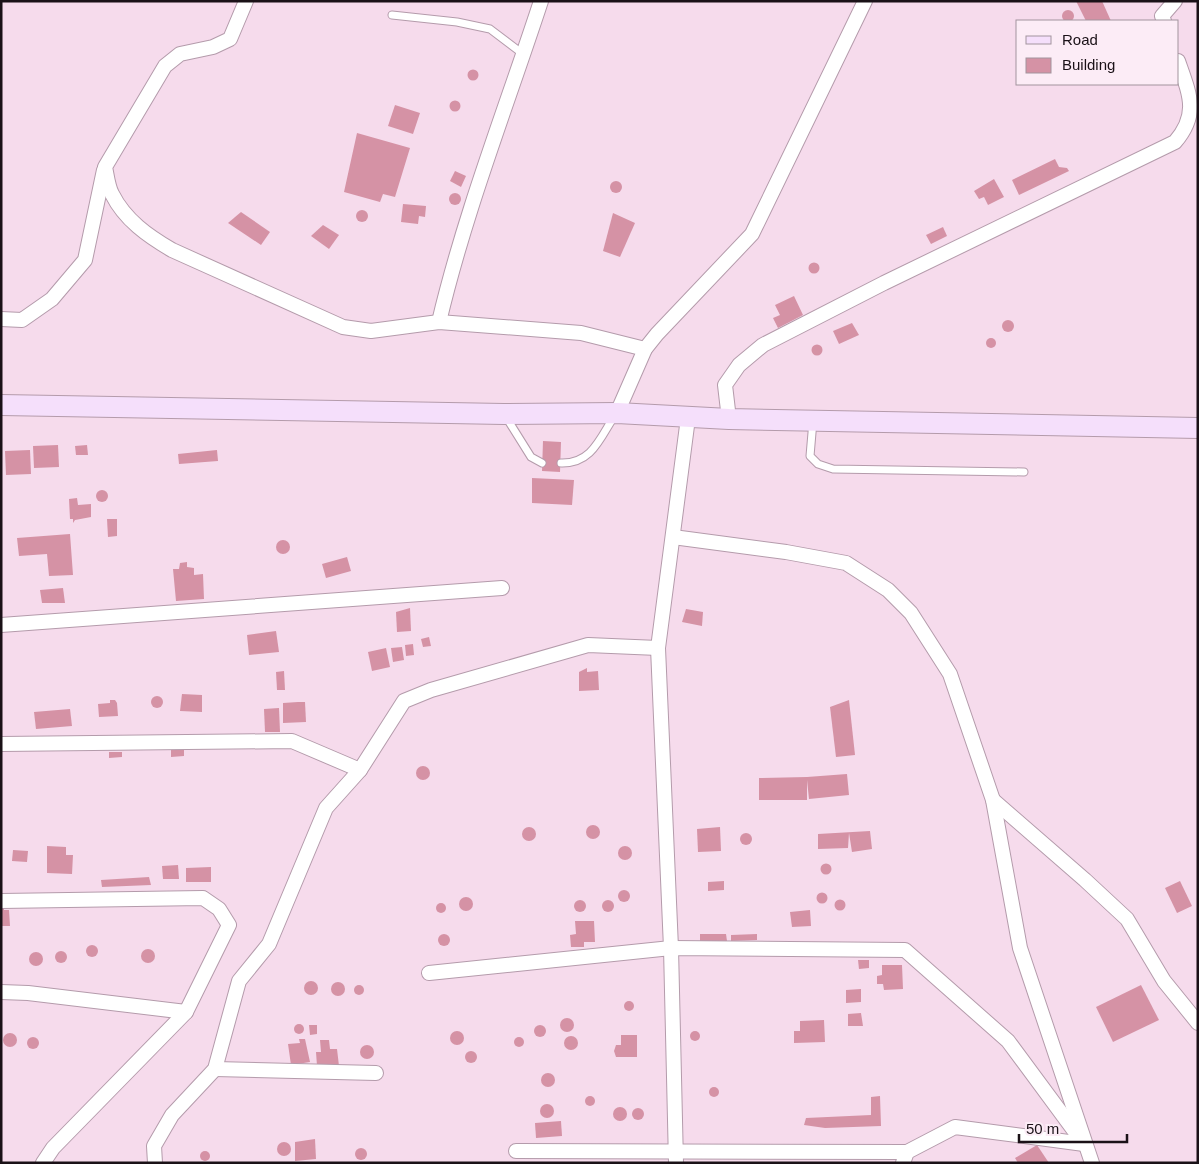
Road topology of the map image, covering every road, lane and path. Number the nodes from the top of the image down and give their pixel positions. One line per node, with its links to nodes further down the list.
1 (246, 1): 10 (street)
2 (541, 1): 7 (street)
3 (865, 1): 13 (street)
4 (1175, 1): 6 (street)
5 (392, 15): 7 (lane)
6 (1164, 20)
7 (524, 54): 12 (street)
8 (1179, 63): 9 (street)
9 (1195, 100): 18 (street)
10 (105, 167): 11 (street); 12 (street)
11 (1, 319)
12 (439, 322): 13 (street)
13 (645, 349): 15 (street)
14 (1, 405): 16 (main road)
15 (617, 413): 16 (main road); 17 (main road); 22 (lane)
16 (504, 414): 21 (lane)
17 (688, 418): 18 (main road); 24 (street)
18 (729, 419): 19 (main road)
19 (813, 421): 20 (main road); 23 (lane)
20 (1198, 428)
21 (542, 463)
22 (560, 463)
23 (1024, 472)
24 (672, 537): 27 (street); 30 (street)
25 (502, 588): 26 (street)
26 (1, 625)
27 (658, 648): 29 (street); 32 (street)
28 (1, 744): 29 (street)
29 (360, 770): 37 (street)
30 (993, 800): 36 (street); 39 (street)
31 (1, 901): 35 (street)
32 (671, 948): 33 (street); 39 (street); 41 (street)
33 (429, 974)
34 (1, 992): 35 (street)
35 (186, 1012): 43 (street)
36 (1198, 1023)
37 (215, 1069): 38 (street); 44 (street)
38 (376, 1073)
39 (1084, 1144): 42 (street); 45 (street)
40 (516, 1151): 41 (street)
41 (675, 1156): 42 (street)
42 (905, 1157)
43 (43, 1163)
44 (155, 1163)
45 (1092, 1163)

